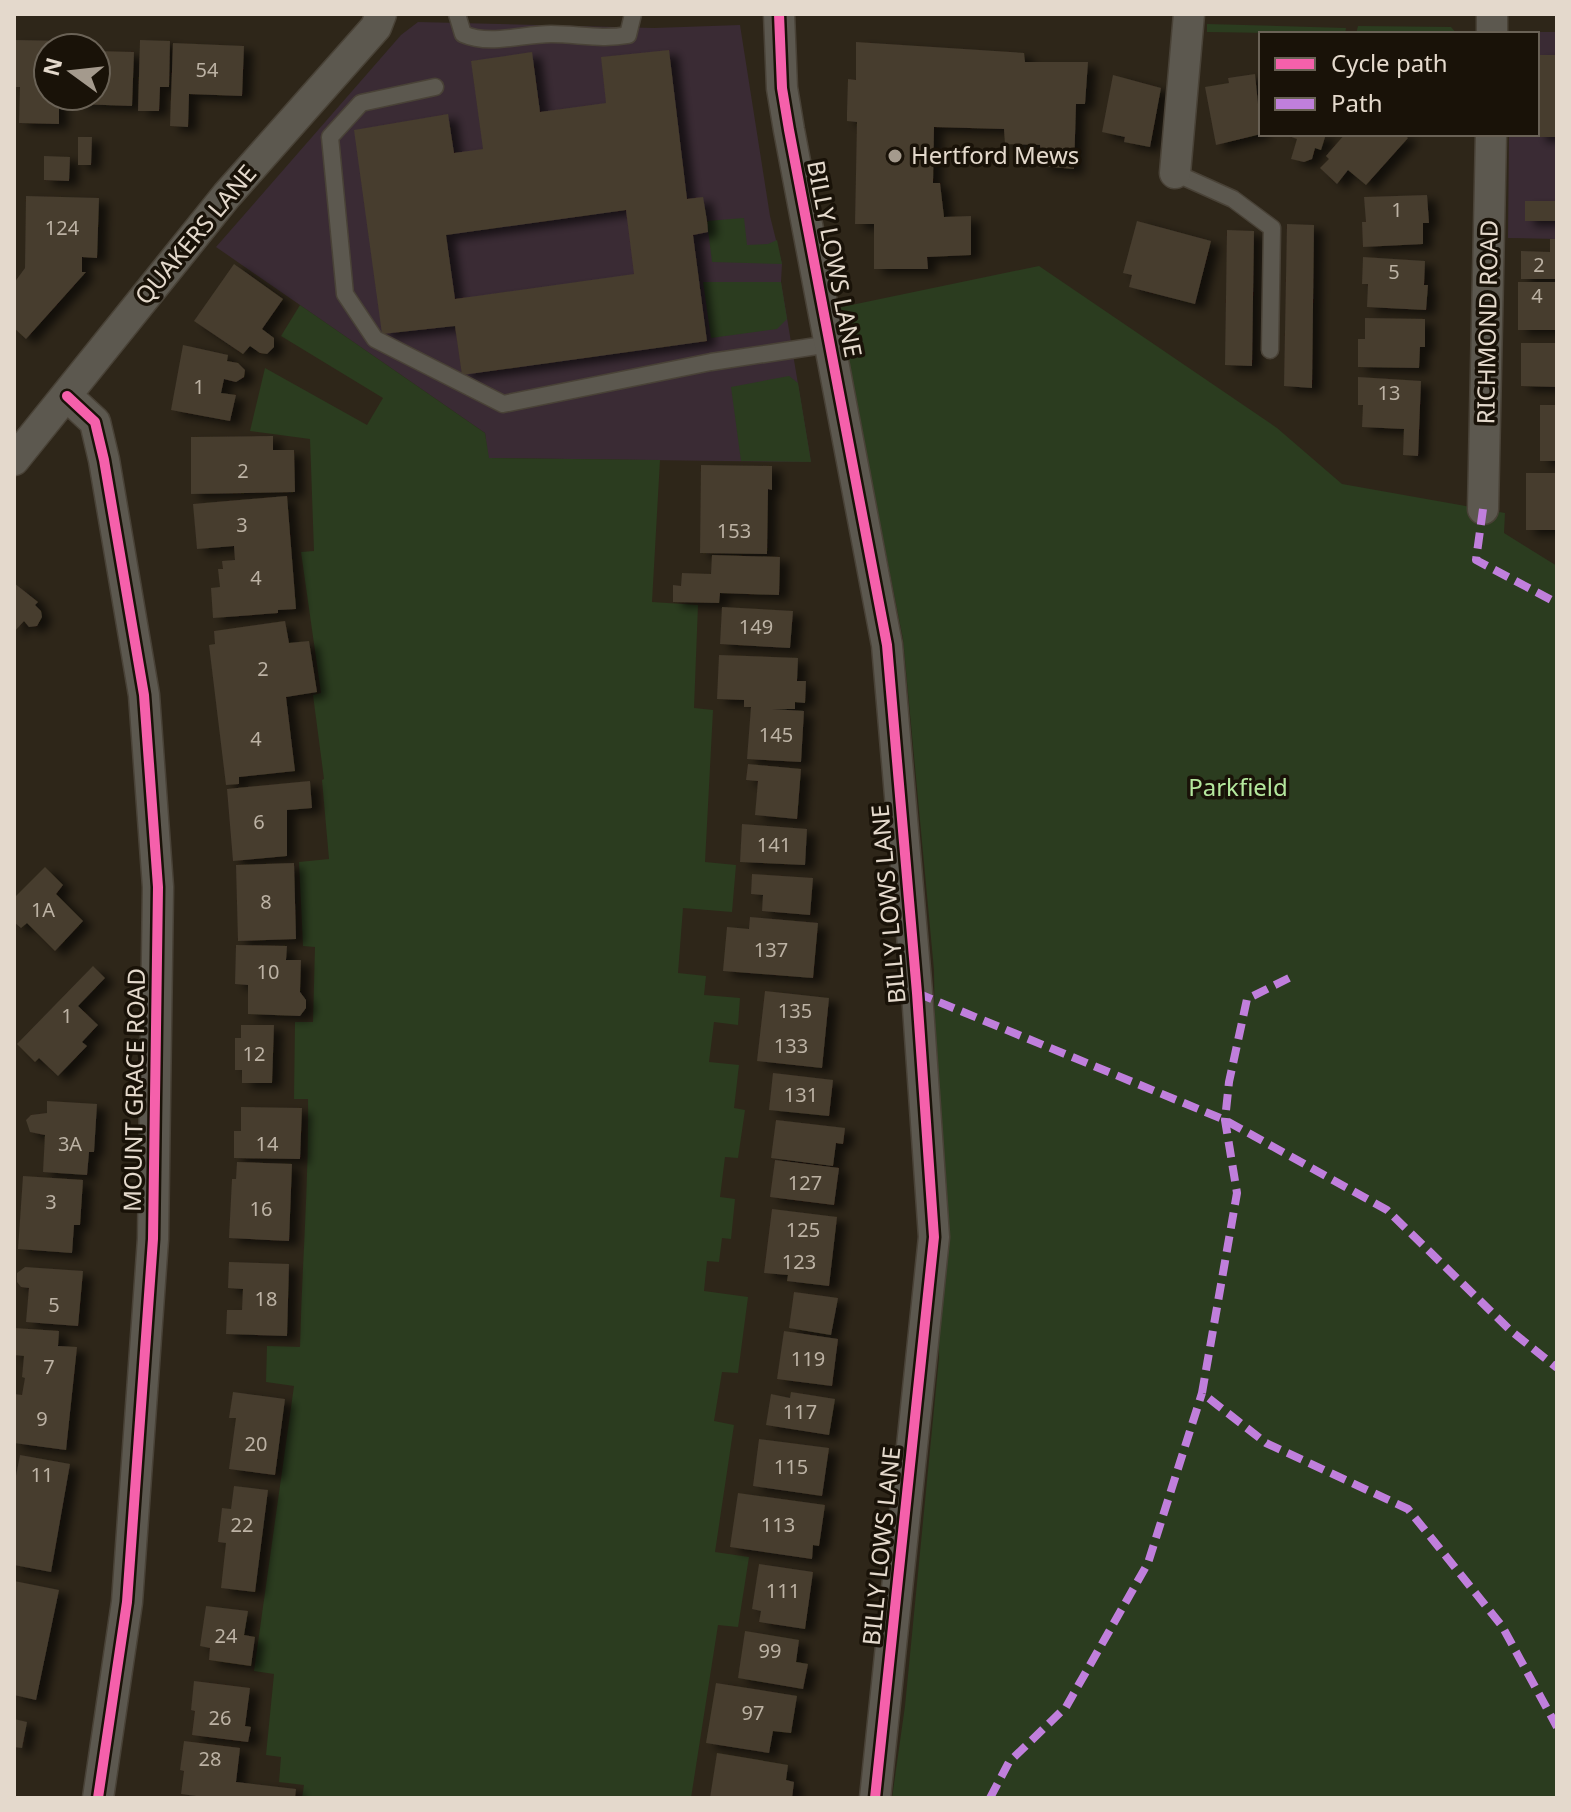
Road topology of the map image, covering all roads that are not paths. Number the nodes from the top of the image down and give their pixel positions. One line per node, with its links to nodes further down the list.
1 (381, 14): 11 (street, QUAKERS LANE)
2 (457, 14): 3 (lane)
3 (633, 14)
4 (779, 14): 9 (street, BILLY LOWS LANE)
5 (1189, 14): 8 (street)
6 (435, 87): 9 (lane)
7 (1491, 136): 13 (street, RICHMOND ROAD)
8 (1175, 173): 10 (lane)
9 (830, 344): 15 (street, BILLY LOWS LANE)
10 (1270, 350)
11 (67, 396): 12 (street, QUAKERS LANE); 14 (street, MOUNT GRACE ROAD)
12 (14, 460)
13 (1483, 509)
14 (98, 1798)
15 (875, 1798)

